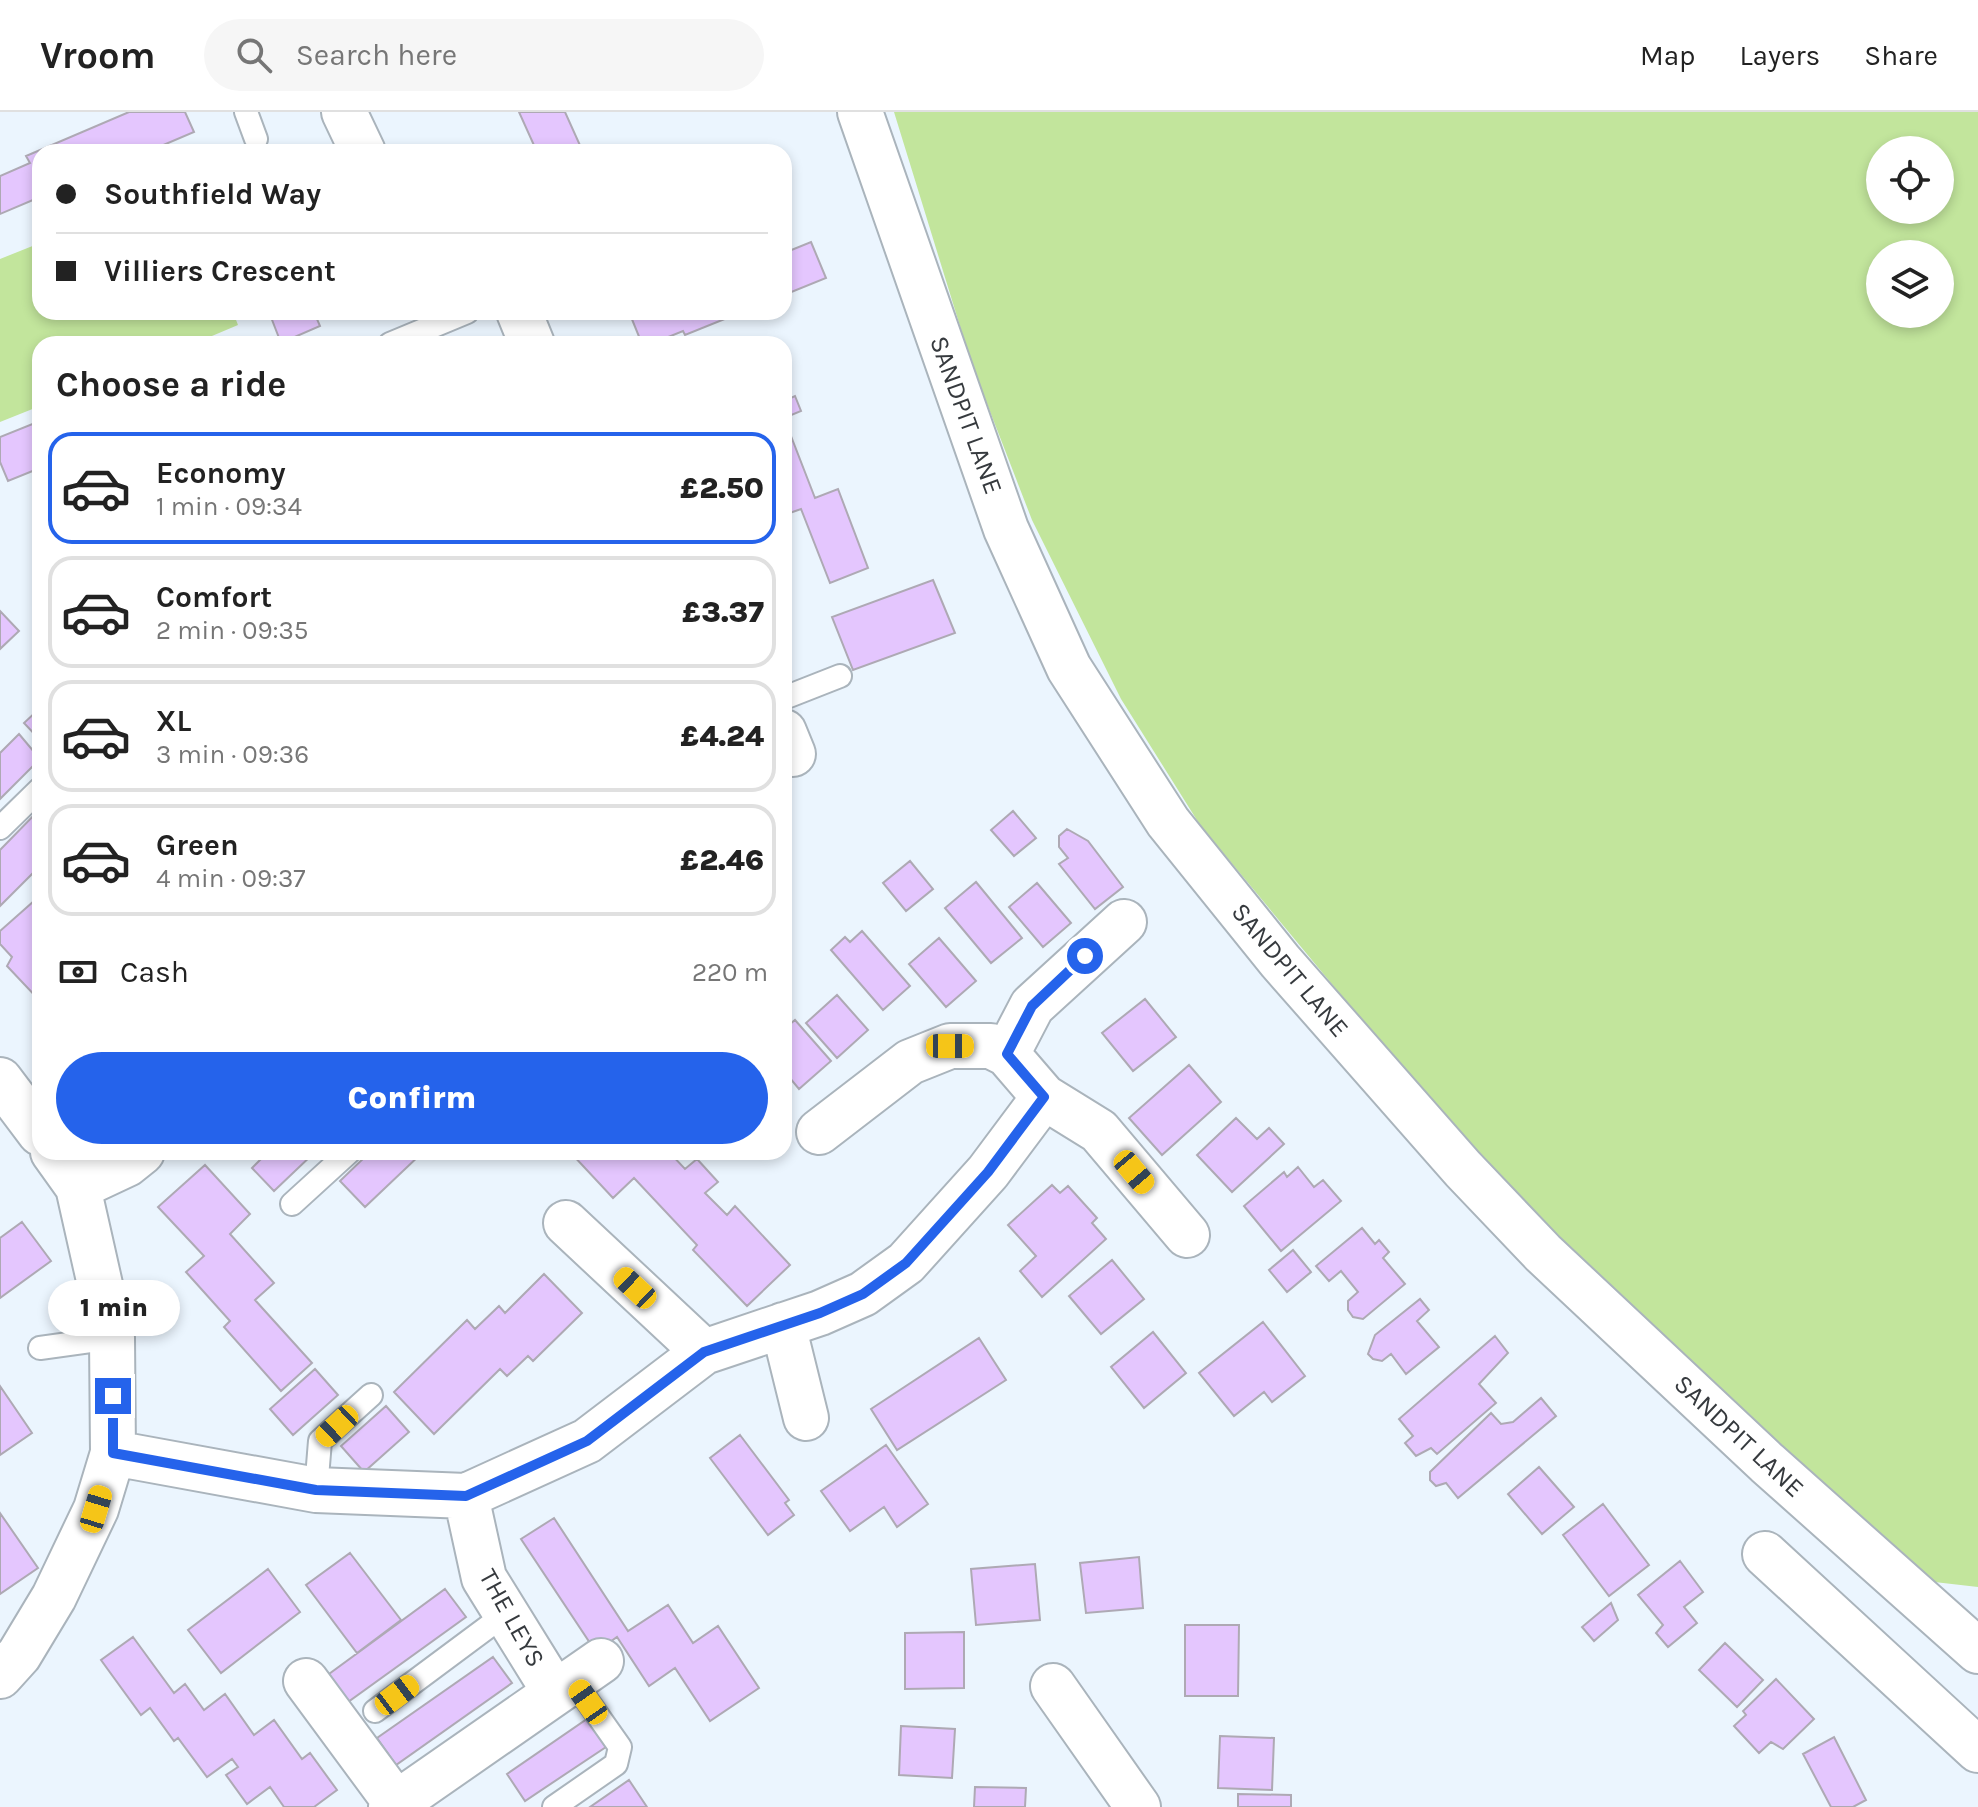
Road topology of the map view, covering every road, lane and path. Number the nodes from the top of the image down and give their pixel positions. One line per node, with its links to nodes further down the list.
1 (246, 112): 4 (lane)
2 (344, 112): 5 (street)
3 (860, 112): 35 (street, SANDPIT LANE)
4 (256, 139)
5 (359, 144)
6 (448, 320): 7 (lane)
7 (409, 336)
8 (840, 676): 9 (lane)
9 (792, 695)
10 (32, 797): 11 (lane)
11 (0, 827)
12 (1124, 922): 13 (street)
13 (1007, 1054): 15 (street); 17 (street)
14 (0, 1080): 16 (street)
15 (1044, 1097): 23 (street); 24 (street)
16 (32, 1122)
17 (819, 1132)
18 (132, 1160): 20 (street)
19 (340, 1160): 21 (lane)
20 (66, 1169): 25 (street)
21 (292, 1204)
22 (566, 1223): 27 (street)
23 (1187, 1235)
24 (783, 1325): 27 (street); 29 (street)
25 (112, 1338): 26 (lane); 30 (street)
26 (40, 1348)
27 (704, 1352): 32 (street)
28 (371, 1395): 31 (lane)
29 (806, 1418)
30 (113, 1453): 31 (street); 36 (street)
31 (316, 1490): 32 (street)
32 (466, 1496): 34 (street, THE LEYS)
33 (1765, 1554): 41 (street)
34 (504, 1615): 37 (street, THE LEYS); 40 (lane)
35 (1978, 1651)
36 (0, 1676)
37 (575, 1677): 42 (street, THE LEYS); 43 (lane)
38 (306, 1681): 42 (street)
39 (1053, 1686): 44 (street)
40 (375, 1711)
41 (1978, 1750)
42 (394, 1805)
43 (554, 1807)
44 (1138, 1807)

